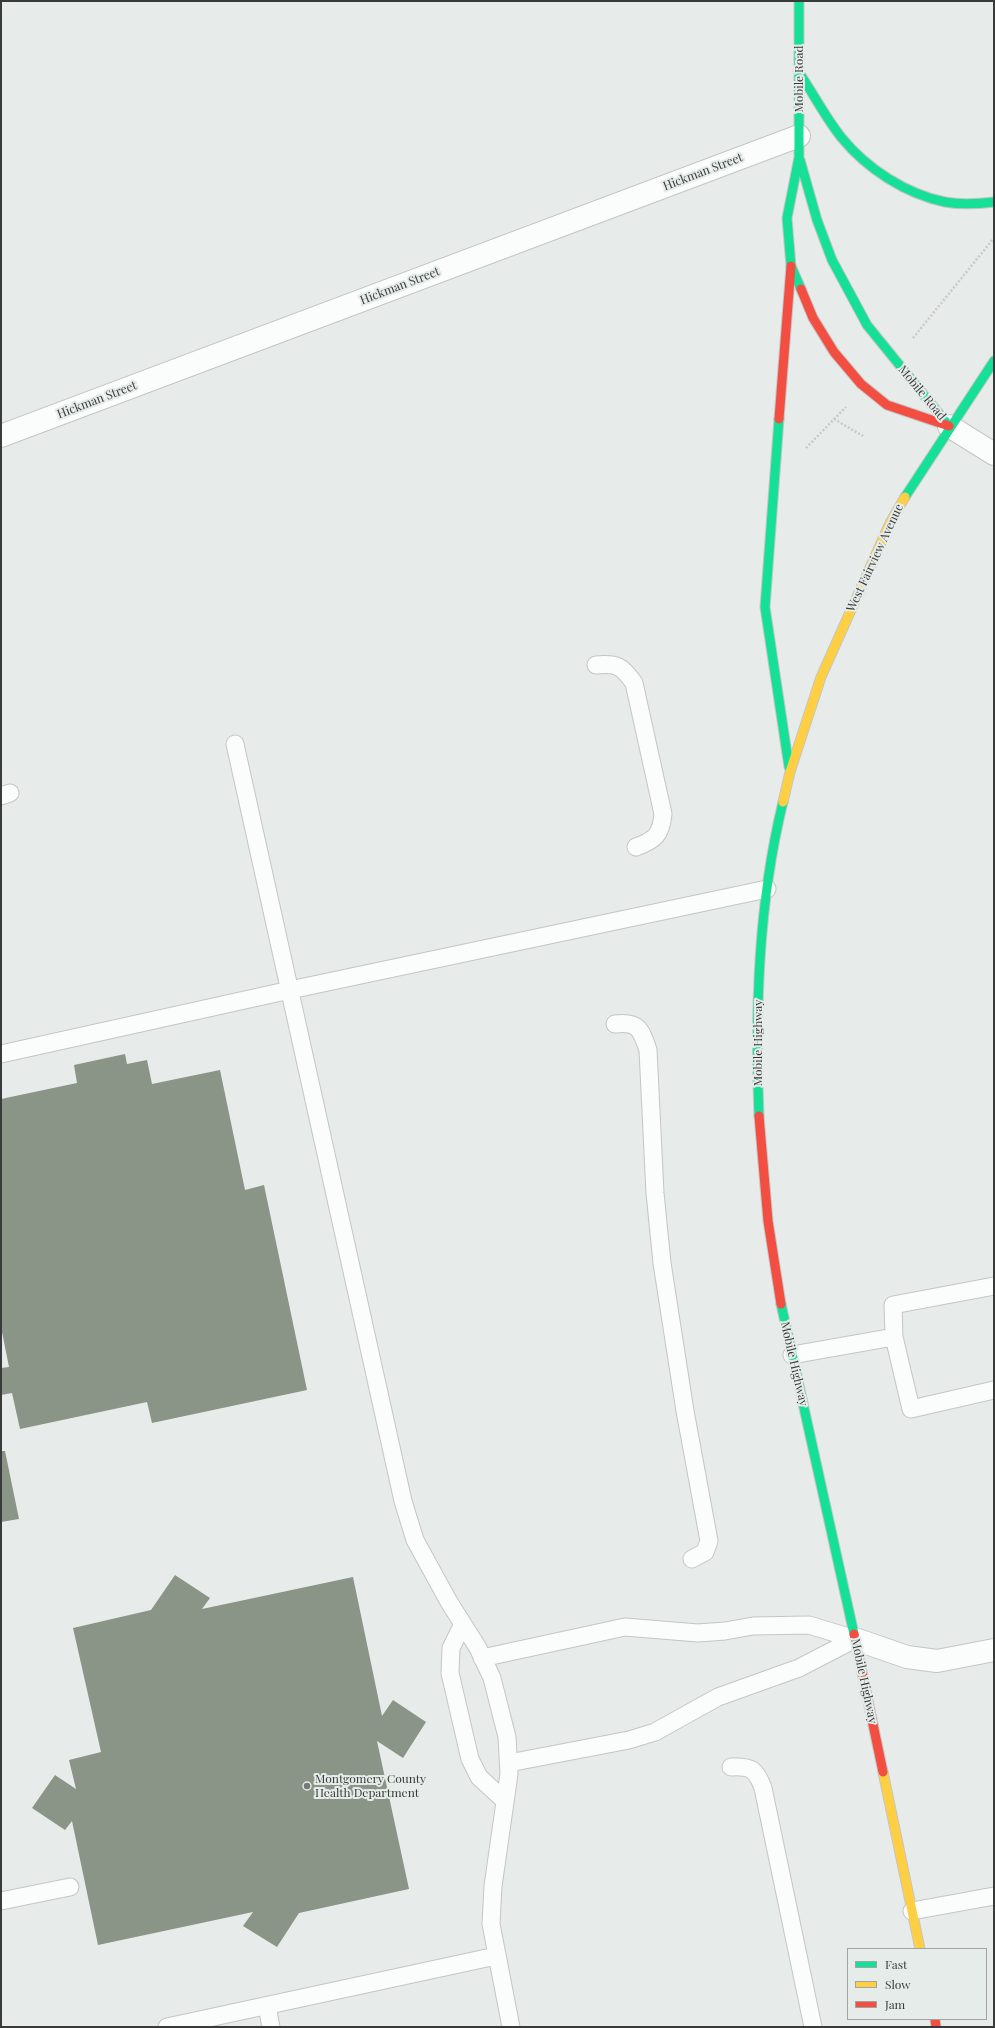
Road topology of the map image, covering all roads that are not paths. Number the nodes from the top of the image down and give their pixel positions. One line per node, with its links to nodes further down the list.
1 (799, 1): 2 (main road, Mobile Road)
2 (798, 72): 3 (main road, Mobile Road); 4 (main road)
3 (799, 146): 5 (main road, Mobile Road); 7 (main road, Mobile Road); 8 (street, Hickman Street)
4 (994, 202)
5 (791, 266): 7 (main road, Mobile Road); 12 (main road)
6 (994, 360): 7 (main road, West Fairview Avenue)
7 (949, 426): 9 (street); 12 (main road, West Fairview Avenue)
8 (1, 436)
9 (994, 454)
10 (596, 665): 13 (lane)
11 (235, 744): 15 (lane)
12 (790, 772): 14 (main road, Mobile Highway)
13 (636, 847)
14 (767, 889): 15 (lane); 20 (main road, Mobile Highway)
15 (290, 990): 17 (lane); 23 (lane)
16 (615, 1024): 22 (lane)
17 (1, 1054)
18 (994, 1286): 19 (lane)
19 (894, 1337): 20 (lane); 21 (lane)
20 (792, 1355): 24 (main road, Mobile Highway)
21 (994, 1390)
22 (692, 1559)
23 (463, 1624): 26 (lane); 29 (lane)
24 (855, 1639): 25 (street); 26 (lane); 27 (lane); 33 (main road, Mobile Highway)
25 (994, 1650)
26 (482, 1658): 27 (lane)
27 (509, 1763): 29 (lane)
28 (731, 1767): 40 (lane)
29 (505, 1801): 35 (lane)
30 (70, 1888): 32 (lane)
31 (994, 1896): 33 (lane)
32 (1, 1901)
33 (912, 1911): 34 (main road, Mobile Highway)
34 (920, 1948)
35 (496, 1956): 36 (lane); 39 (lane)
36 (267, 2006): 37 (lane); 38 (lane)
37 (167, 2027)
38 (271, 2027)
39 (511, 2027)
40 (813, 2027)

